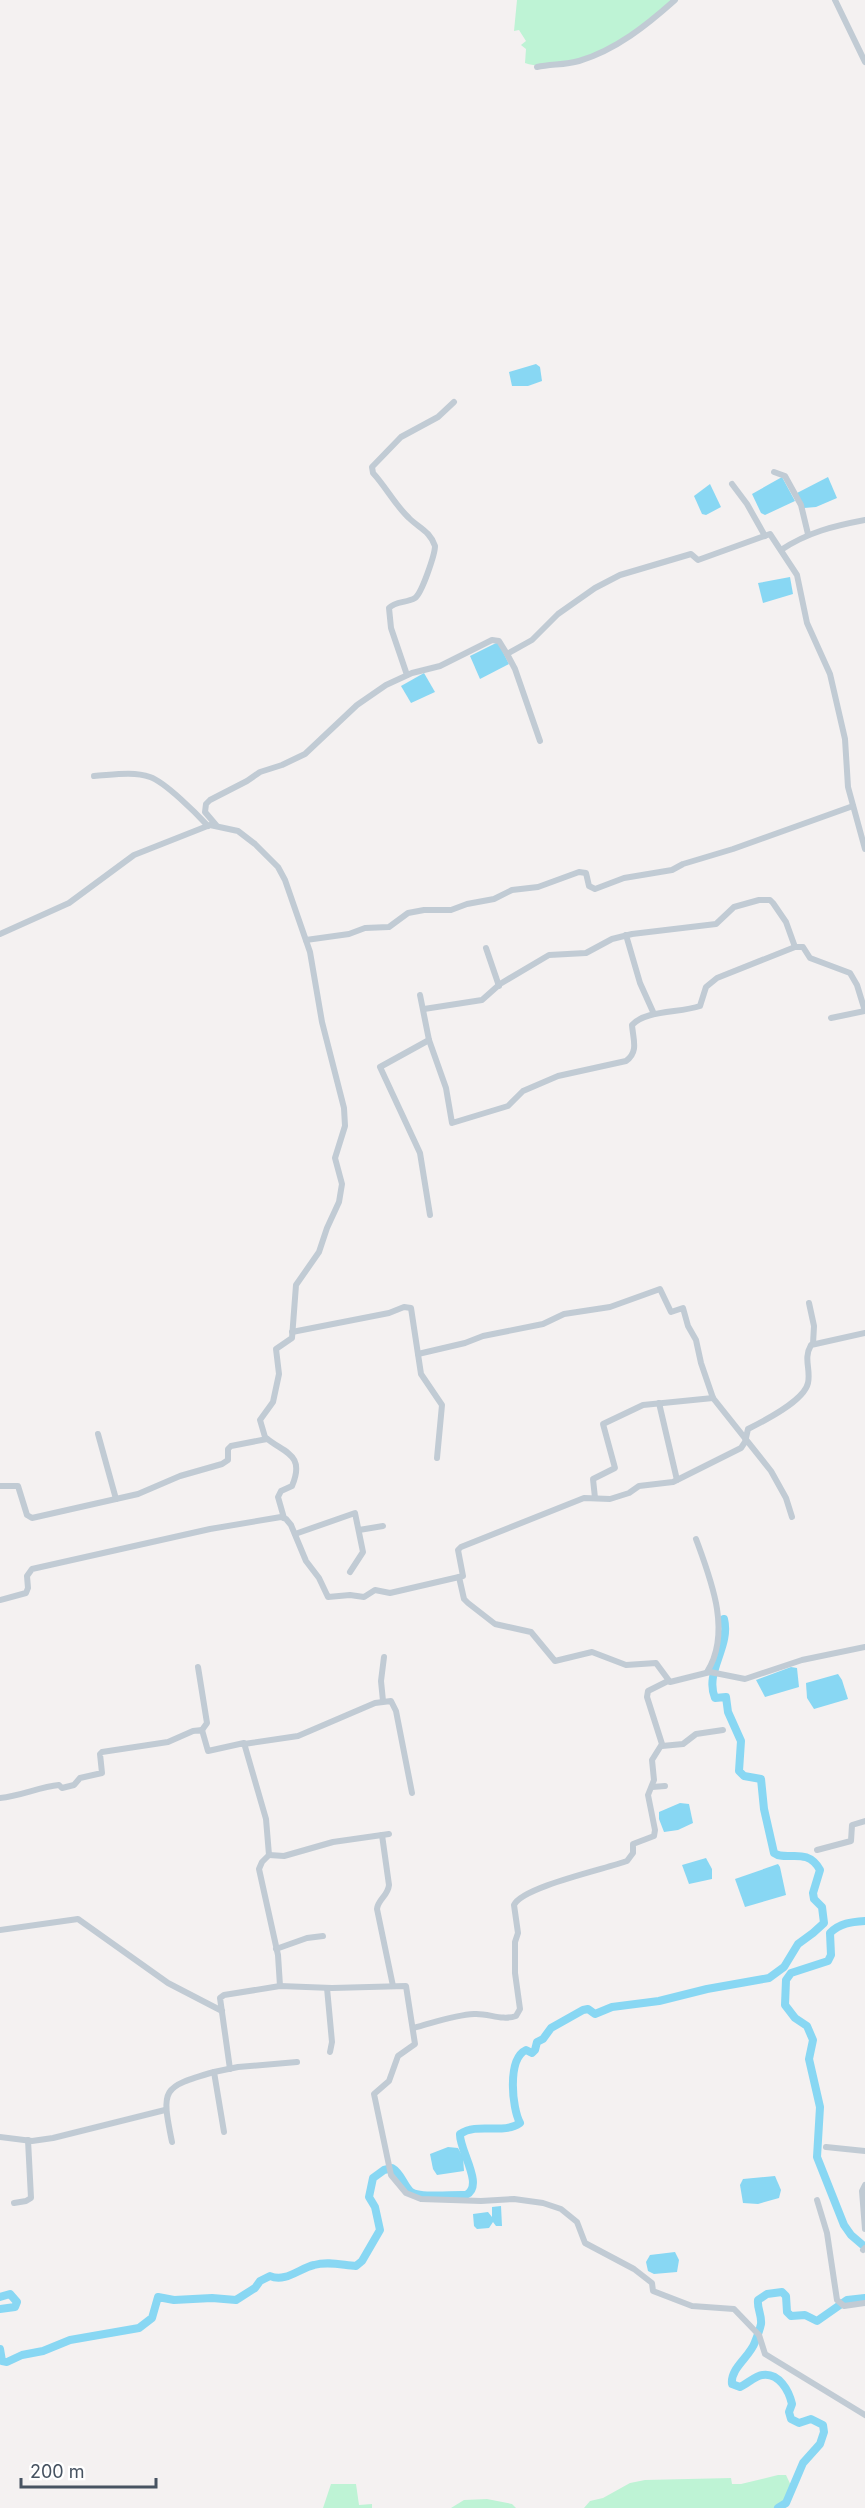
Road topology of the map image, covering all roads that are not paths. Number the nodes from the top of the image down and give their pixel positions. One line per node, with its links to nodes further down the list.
1 (675, 0): 4 (street)
2 (835, 0): 3 (street)
3 (865, 62)
4 (537, 67)
5 (454, 402): 13 (street)
6 (774, 472): 9 (street)
7 (732, 484): 10 (street)
8 (865, 520): 9 (street)
9 (808, 534): 11 (street)
10 (765, 536): 11 (street); 12 (street)
11 (781, 550): 16 (street)
12 (507, 654): 13 (street); 14 (street)
13 (407, 675): 18 (street)
14 (540, 741)
15 (94, 776): 19 (street)
16 (853, 806): 17 (street); 23 (street)
17 (860, 824): 20 (street)
18 (217, 825): 19 (street); 23 (street)
19 (208, 826): 21 (street)
20 (865, 849)
21 (0, 934)
22 (626, 935): 24 (street); 26 (street); 29 (street)
23 (306, 940): 34 (street)
24 (795, 947): 29 (street); 30 (street)
25 (486, 948): 26 (street)
26 (498, 986): 28 (street)
27 (420, 995): 28 (street)
28 (424, 1009): 31 (street)
29 (654, 1014): 31 (street)
30 (831, 1018)
31 (429, 1040): 32 (street)
32 (430, 1215)
33 (809, 1303): 36 (street)
34 (292, 1332): 37 (street); 41 (street)
35 (865, 1333): 36 (street)
36 (813, 1344): 42 (street)
37 (418, 1354): 38 (street); 43 (street)
38 (713, 1398): 39 (street); 42 (street)
39 (659, 1403): 44 (street); 46 (street)
40 (98, 1434): 47 (street)
41 (267, 1439): 47 (street); 49 (street)
42 (746, 1441): 44 (street); 48 (street)
43 (437, 1458)
44 (677, 1480): 46 (street)
45 (0, 1486): 47 (street)
46 (595, 1498): 55 (street)
47 (116, 1499)
48 (792, 1517)
49 (284, 1518): 52 (street); 56 (street)
50 (383, 1526): 51 (street)
51 (359, 1530): 52 (street); 54 (street)
52 (295, 1534): 55 (street)
53 (696, 1539): 60 (street)
54 (350, 1572)
55 (459, 1577): 61 (street)
56 (0, 1600)
57 (865, 1647): 60 (street)
58 (384, 1657): 62 (street)
59 (198, 1666): 63 (street)
60 (709, 1672): 61 (street)
61 (668, 1681): 66 (street)
62 (383, 1701): 65 (street); 69 (street)
63 (202, 1730): 65 (street); 70 (street)
64 (723, 1730): 66 (street)
65 (244, 1744): 73 (street)
66 (662, 1746): 68 (street)
67 (665, 1786): 68 (street)
68 (652, 1787): 81 (street)
69 (412, 1793)
70 (0, 1798)
71 (865, 1821): 72 (street)
72 (817, 1850)
73 (268, 1855): 76 (street); 78 (street)
74 (0, 1930): 80 (street)
75 (323, 1936): 76 (street)
76 (276, 1949): 77 (street)
77 (280, 1986): 79 (street); 80 (street)
78 (393, 1986): 79 (street); 81 (street)
79 (327, 1988): 82 (street)
80 (222, 2011): 84 (street)
81 (413, 2028): 98 (street)
82 (330, 2052)
83 (297, 2062): 84 (street)
84 (230, 2068): 85 (street)
85 (214, 2072): 86 (street); 87 (street)
86 (165, 2110): 89 (street); 90 (street)
87 (224, 2132)
88 (0, 2137): 89 (street)
89 (28, 2140): 95 (street)
90 (172, 2142)
91 (826, 2147): 92 (street)
92 (865, 2151)
93 (865, 2185): 96 (street)
94 (817, 2200): 97 (street)
95 (14, 2202)
96 (865, 2229)
97 (865, 2303)
98 (865, 2415)

